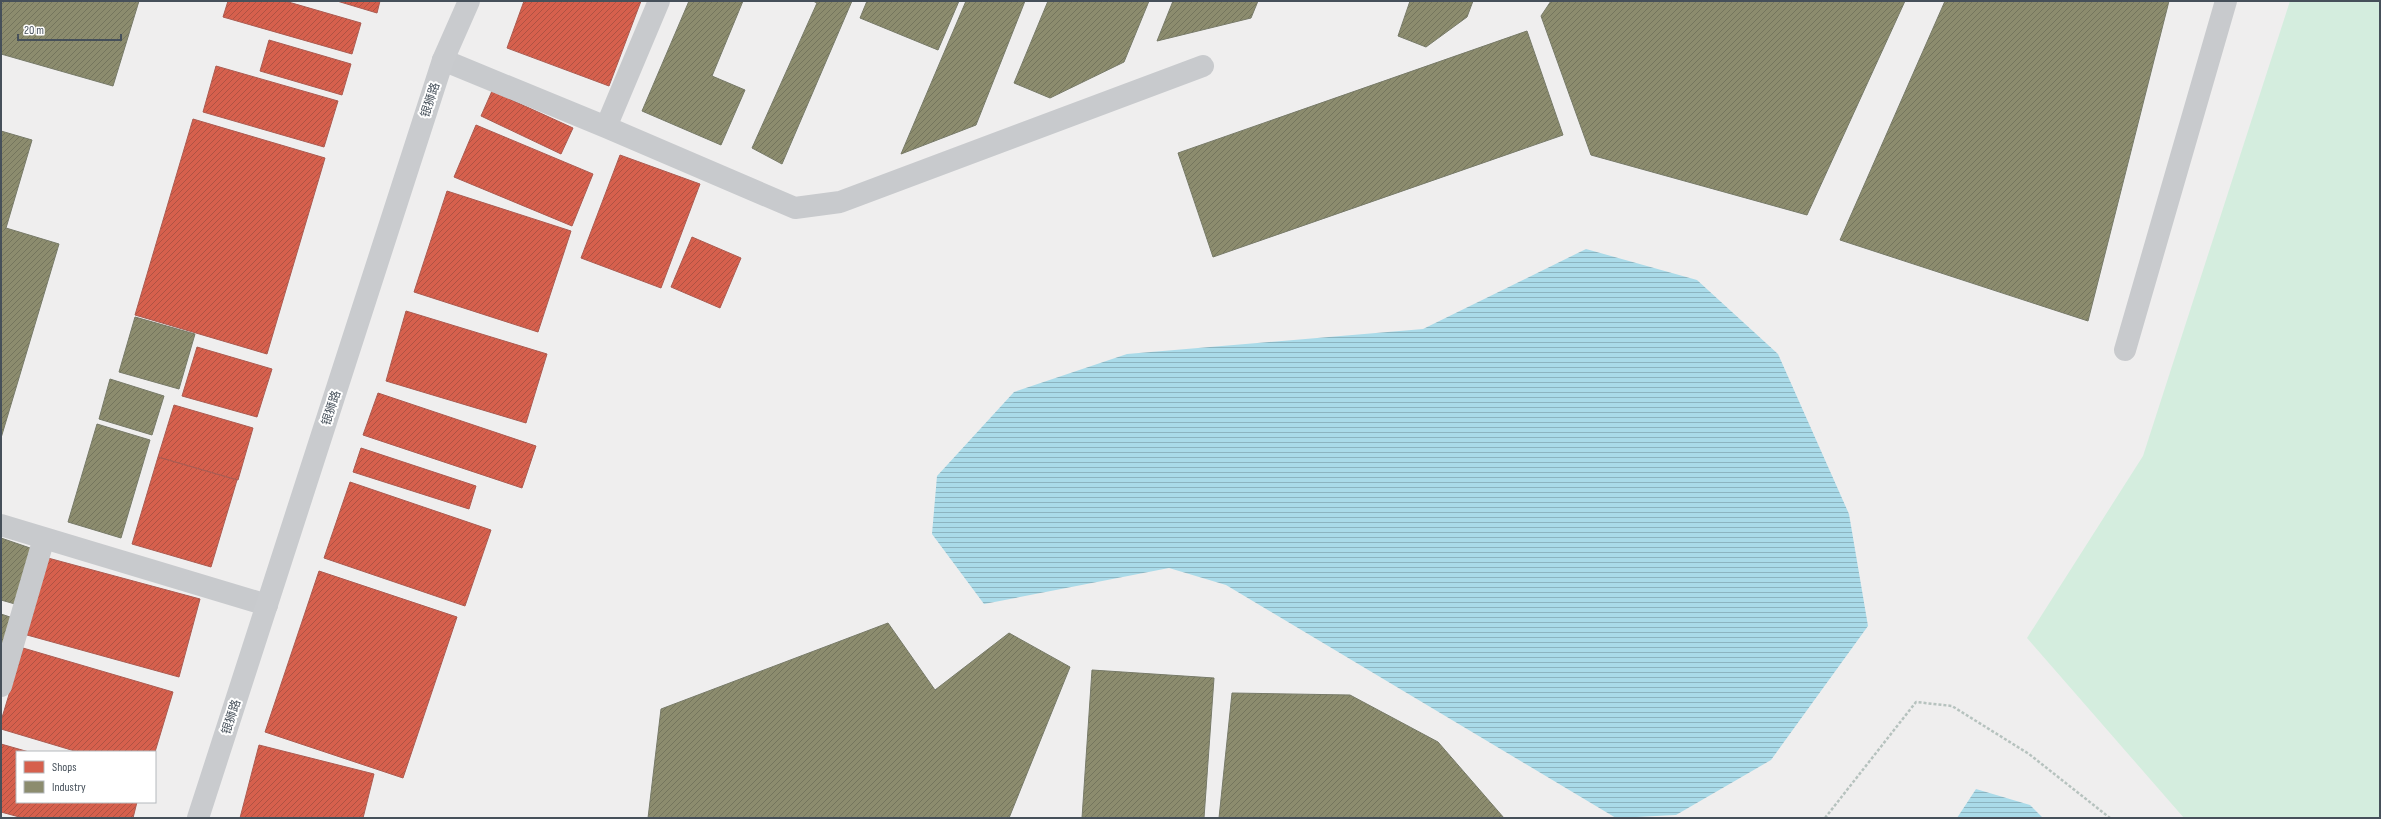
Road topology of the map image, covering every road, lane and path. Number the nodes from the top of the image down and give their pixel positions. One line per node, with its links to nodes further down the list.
1 (469, 1): 4 (main road, 银狮路)
2 (659, 1): 6 (street)
3 (2226, 1): 7 (street)
4 (443, 60): 6 (street); 10 (main road, 银狮路)
5 (1203, 66): 6 (street)
6 (606, 127)
7 (2125, 350)
8 (1, 525): 9 (street)
9 (44, 538): 10 (street); 11 (street)
10 (267, 605): 12 (main road, 银狮路)
11 (1, 686)
12 (198, 818)
13 (1825, 818): 14 (path)
14 (2110, 818)

